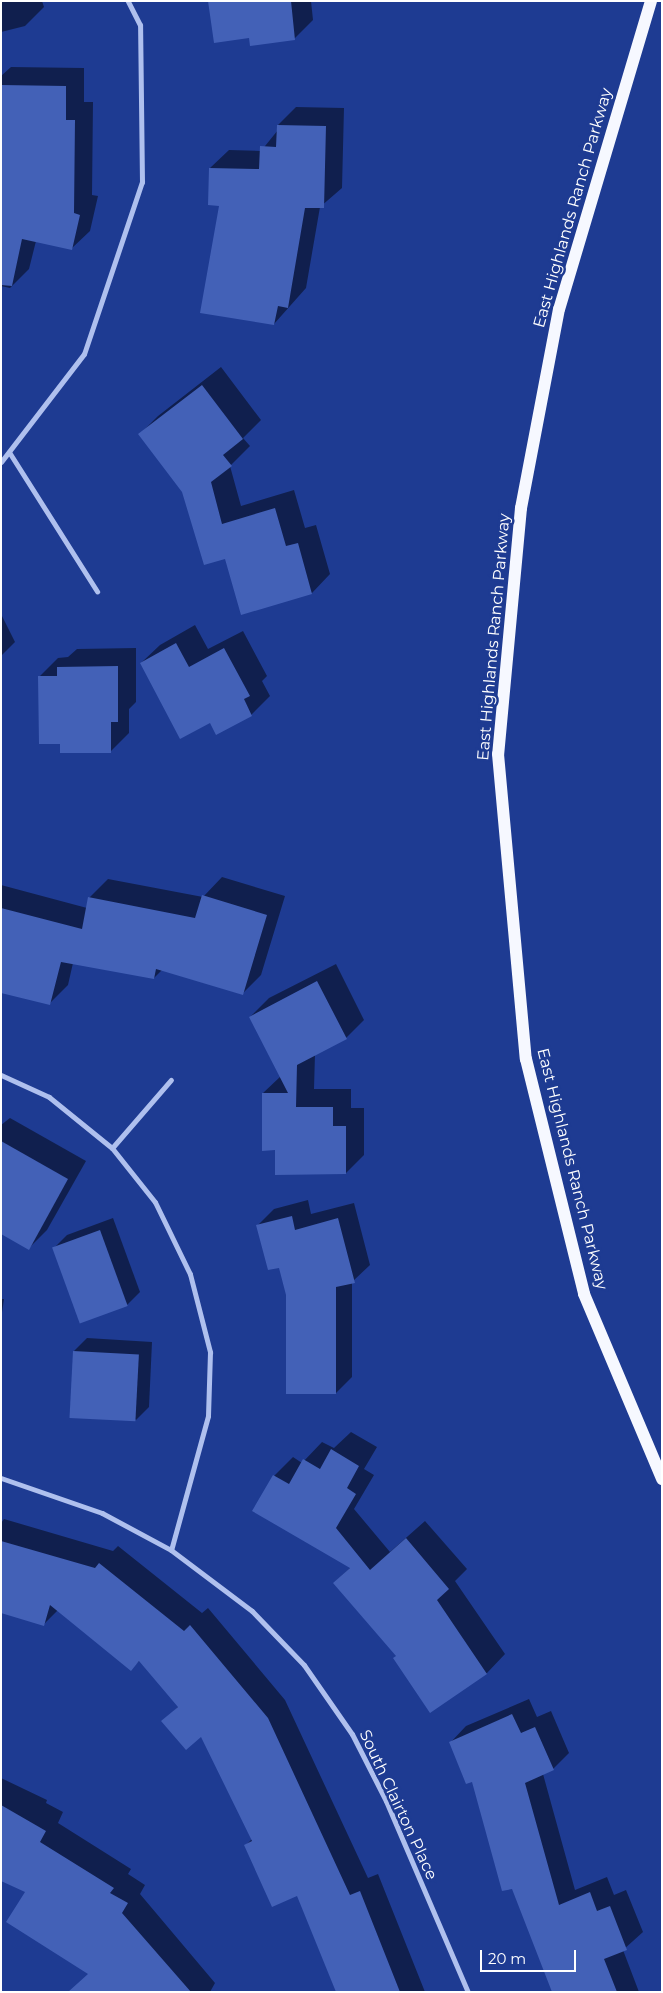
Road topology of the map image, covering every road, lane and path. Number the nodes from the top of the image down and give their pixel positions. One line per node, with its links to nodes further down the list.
1 (128, 1): 3 (street)
2 (651, 1): 10 (main road, East Highlands Ranch Parkway)
3 (9, 452): 4 (street); 5 (street)
4 (1, 462)
5 (97, 591)
6 (1, 1075): 8 (street)
7 (172, 1080): 8 (street)
8 (112, 1148): 11 (street)
9 (1, 1478): 11 (street, South Clairton Place)
10 (662, 1479)
11 (171, 1550): 12 (street, South Clairton Place)
12 (468, 1992)

